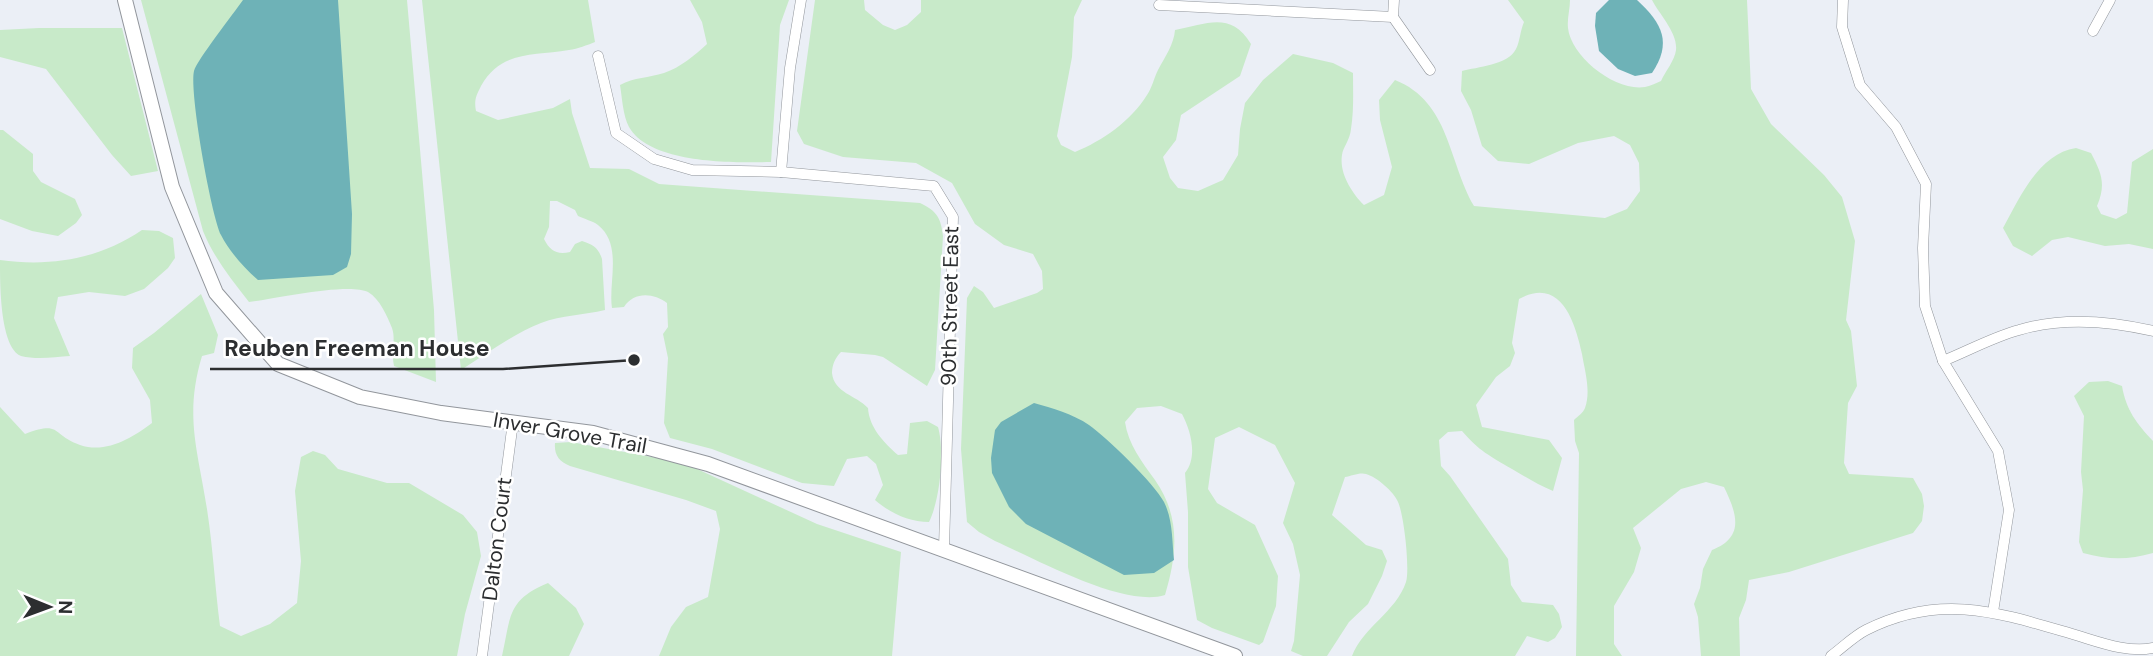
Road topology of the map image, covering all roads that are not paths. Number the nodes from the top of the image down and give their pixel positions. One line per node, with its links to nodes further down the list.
1 (125, 0): 14 (street, Inver Grove Trail)
2 (801, 0): 11 (street)
3 (1394, 0): 7 (street)
4 (1843, 0): 13 (street)
5 (2110, 0): 8 (street)
6 (1159, 5): 7 (street)
7 (1394, 17): 10 (street)
8 (2092, 31)
9 (598, 56): 11 (street)
10 (1430, 70)
11 (781, 172): 15 (street, 90th Street East)
12 (2153, 331): 13 (street)
13 (1943, 361): 16 (street)
14 (513, 422): 15 (street, Inver Grove Trail); 18 (street, Dalton Court)
15 (944, 549): 19 (street, Inver Grove Trail)
16 (1993, 611): 17 (street); 20 (street)
17 (2153, 649)
18 (482, 656)
19 (1235, 656)
20 (1831, 656)

